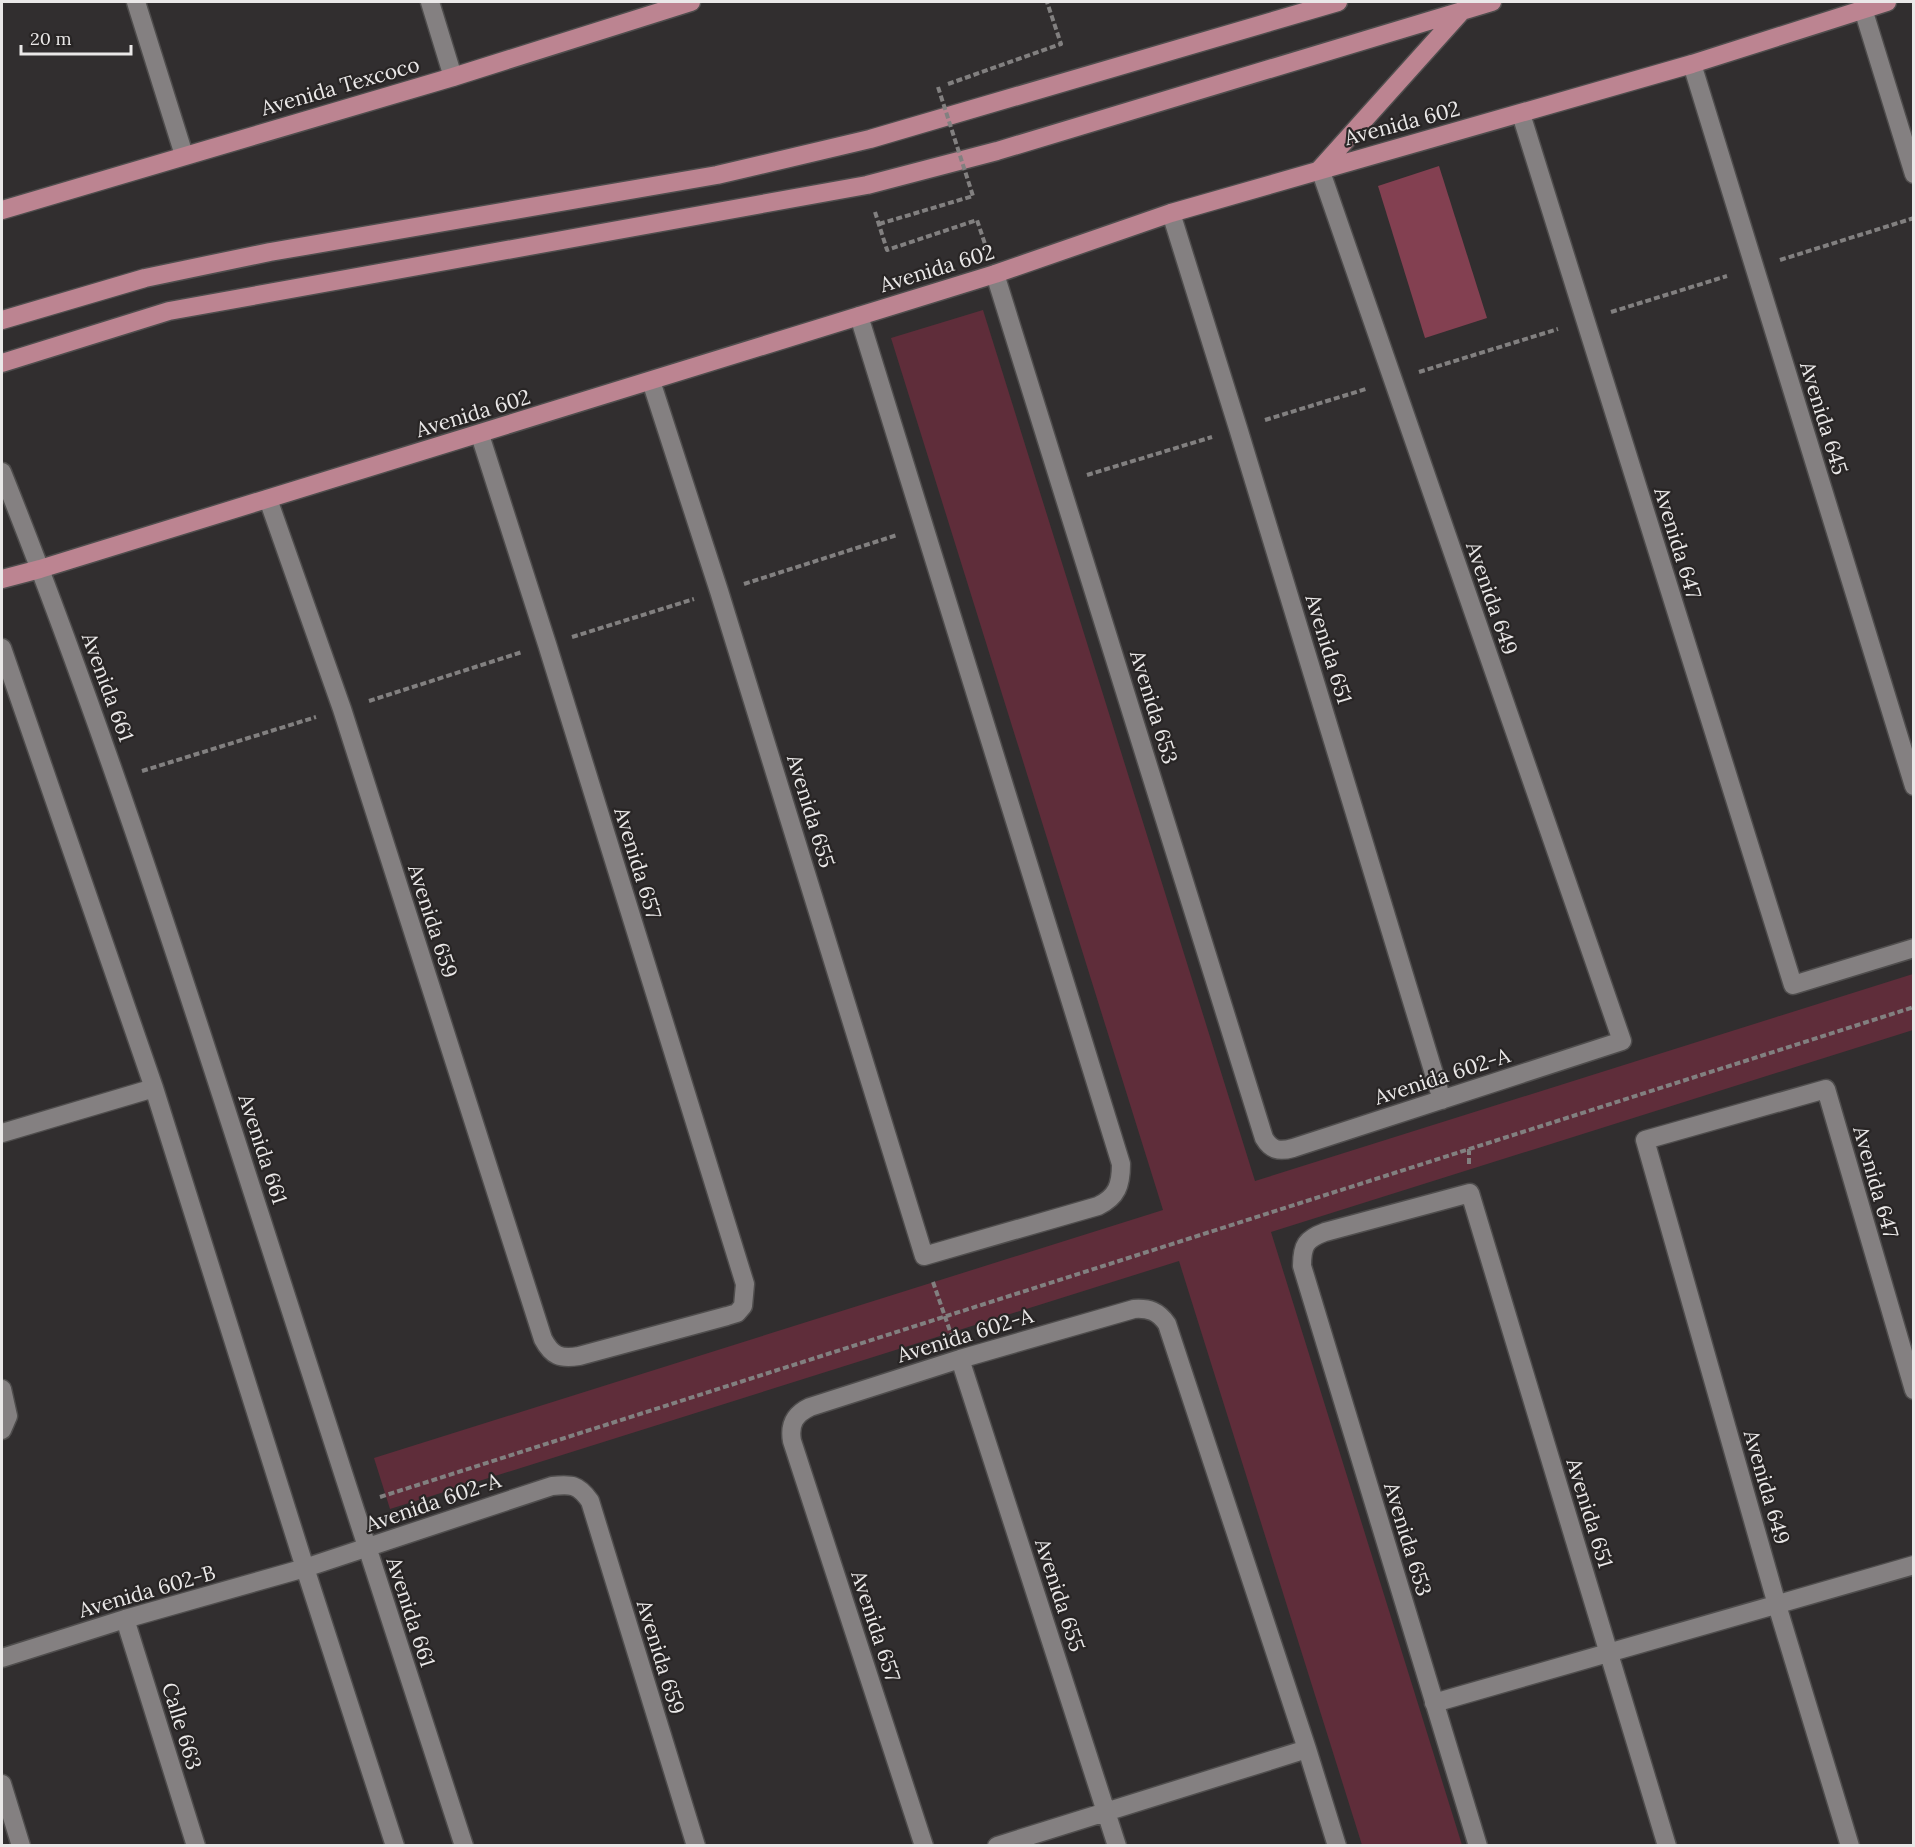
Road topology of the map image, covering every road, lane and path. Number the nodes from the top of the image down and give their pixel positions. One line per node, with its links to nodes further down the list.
1 (136, 2): 13 (street)
2 (430, 2): 11 (street)
3 (691, 2): 11 (main road, Avenida Texcoco)
4 (1047, 2): 20 (path, bridge)
5 (1338, 2): 24 (main road)
6 (1492, 2): 9 (main road)
7 (1887, 2): 8 (main road, Avenida 602)
8 (1863, 9): 10 (main road, Avenida 602); 15 (street)
9 (1462, 11): 14 (main road); 16 (main road)
10 (1692, 64): 12 (main road, Avenida 602); 21 (street, Avenida 645)
11 (453, 77): 13 (main road, Avenida Texcoco)
12 (1521, 114): 14 (main road, Avenida 602); 25 (street, Avenida 647)
13 (184, 155): 17 (main road, Avenida Texcoco)
14 (1320, 169): 18 (main road, Avenida 602); 27 (street, Avenida 649)
15 (1914, 174)
16 (867, 185): 20 (path); 26 (main road)
17 (2, 210)
18 (1171, 213): 22 (main road, Avenida 602); 29 (street, Avenida 651)
19 (1914, 218): 21 (path)
20 (879, 224): 22 (path)
21 (1754, 268): 25 (path); 37 (street, Avenida 645)
22 (995, 274): 23 (main road, Avenida 602); 32 (street, Avenida 653)
23 (860, 316): 28 (main road, Avenida 602); 47 (street)
24 (2, 320)
25 (1585, 320): 27 (path); 38 (street, Avenida 647)
26 (2, 363)
27 (1393, 380): 29 (path); 40 (street, Avenida 649)
28 (651, 381): 30 (main road, Avenida 602); 47 (street, Avenida 655)
29 (1238, 428): 32 (path); 43 (street, Avenida 651)
30 (480, 435): 33 (main road, Avenida 602); 49 (street, Avenida 657)
31 (2, 472): 34 (street, Avenida 661)
32 (1060, 484): 45 (street, Avenida 653)
33 (268, 499): 34 (main road, Avenida 602); 49 (street, Avenida 659)
34 (40, 569): 35 (main road, Avenida 602); 56 (street, Avenida 661)
35 (2, 579)
36 (2, 648): 41 (street)
37 (1914, 786)
38 (1914, 948)
39 (1914, 1007): 48 (path)
40 (1622, 1041): 43 (street, Avenida 602-A)
41 (154, 1088): 44 (street); 59 (street)
42 (1826, 1089): 52 (street, Avenida 647); 60 (street, Avenida 649)
43 (1442, 1100): 45 (street, Avenida 602-A)
44 (2, 1133)
45 (1275, 1150)
46 (1470, 1193): 62 (street, Avenida 651); 64 (street, Avenida 653)
47 (924, 1256): 48 (path)
48 (945, 1316): 50 (path); 56 (path)
49 (556, 1355)
50 (960, 1359): 53 (street, Avenida 602-A); 65 (street, Avenida 602-A); 67 (street, Avenida 655)
51 (2, 1389): 54 (street)
52 (1914, 1390)
53 (793, 1419): 73 (street, Avenida 657)
54 (2, 1430)
55 (576, 1486): 57 (street, Avenida 602-A); 72 (street, Avenida 659)
56 (354, 1505): 57 (street, Avenida 661)
57 (367, 1548): 59 (street, Avenida 602-A); 71 (street, Avenida 661)
58 (1914, 1565): 60 (street)
59 (305, 1568): 61 (street, Avenida 602-B); 70 (street)
60 (1777, 1605): 62 (street); 79 (street, Avenida 649)
61 (125, 1619): 63 (street, Avenida 602-B); 69 (street, Calle 663)
62 (1609, 1653): 64 (street); 78 (street, Avenida 651)
63 (2, 1658)
64 (1434, 1703): 77 (street, Avenida 653)
65 (1307, 1749): 67 (street); 76 (street)
66 (2, 1784): 68 (street)
67 (1106, 1811): 74 (street); 75 (street, Avenida 655)
68 (21, 1845)
69 (196, 1845)
70 (395, 1845)
71 (464, 1845)
72 (696, 1845)
73 (924, 1845)
74 (997, 1845)
75 (1117, 1845)
76 (1337, 1845)
77 (1478, 1845)
78 (1667, 1845)
79 (1850, 1845)

